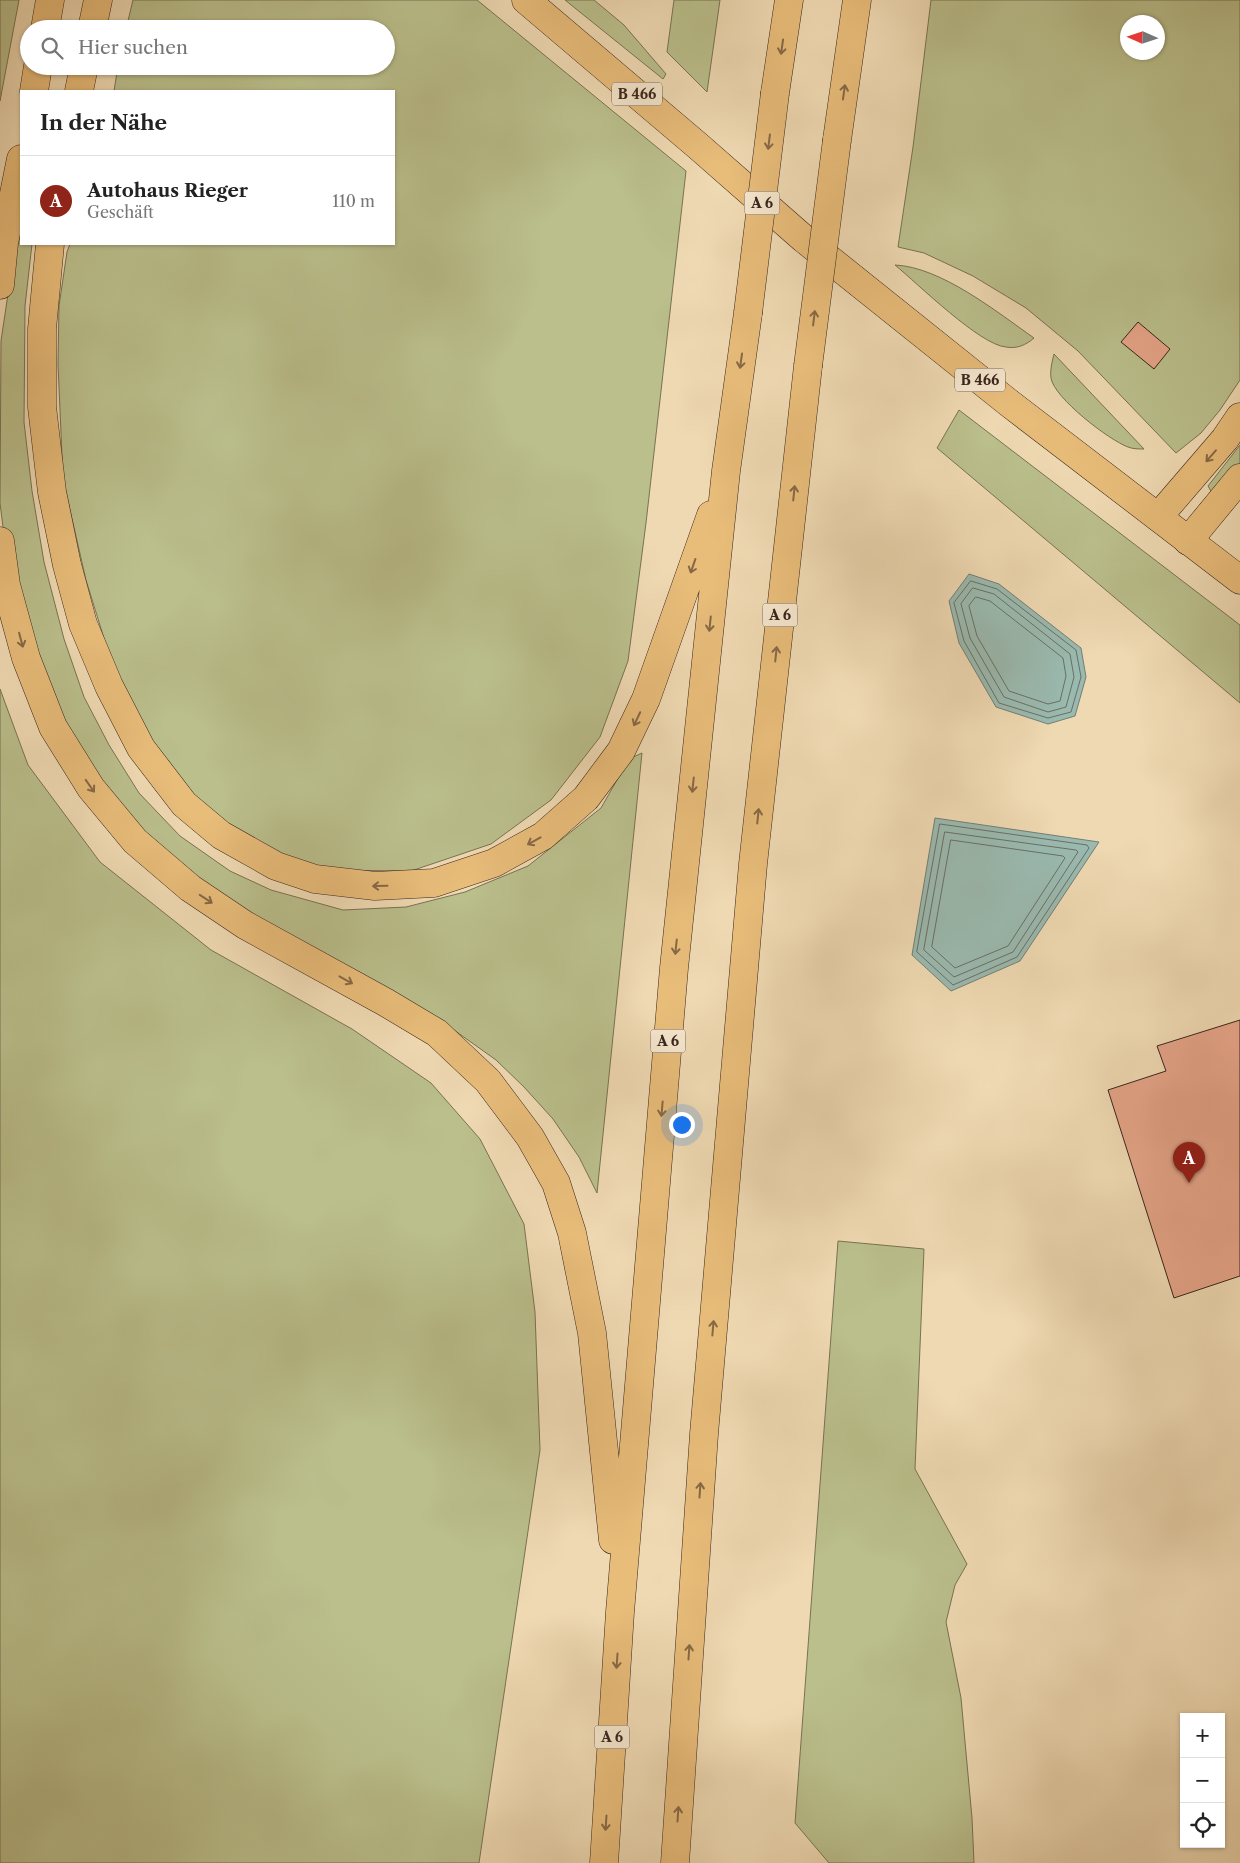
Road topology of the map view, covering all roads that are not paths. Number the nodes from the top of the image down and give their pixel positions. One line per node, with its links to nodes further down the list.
1 (50, 0): 5 (main road)
2 (526, 0): 16 (main road, B 466)
3 (788, 0): 14 (main road, A 6, one-way to 14, bridge)
4 (856, 0): 22 (main road, A 6, one-way to 4, bridge)
5 (47, 20)
6 (37, 75): 8 (main road)
7 (82, 75): 9 (main road)
8 (34, 90)
9 (78, 90)
10 (20, 164): 12 (main road)
11 (50, 245): 14 (main road, one-way to 11)
12 (0, 284)
13 (1240, 417): 16 (main road, one-way to 16)
14 (726, 471): 20 (main road, A 6, one-way to 20)
15 (1240, 478): 18 (main road)
16 (1158, 517): 18 (main road, B 466)
17 (0, 541): 20 (main road, one-way to 20)
18 (1188, 541): 19 (main road, B 466)
19 (1240, 580)
20 (620, 1612): 21 (main road, A 6, one-way to 21)
21 (604, 1863)
22 (675, 1863)

